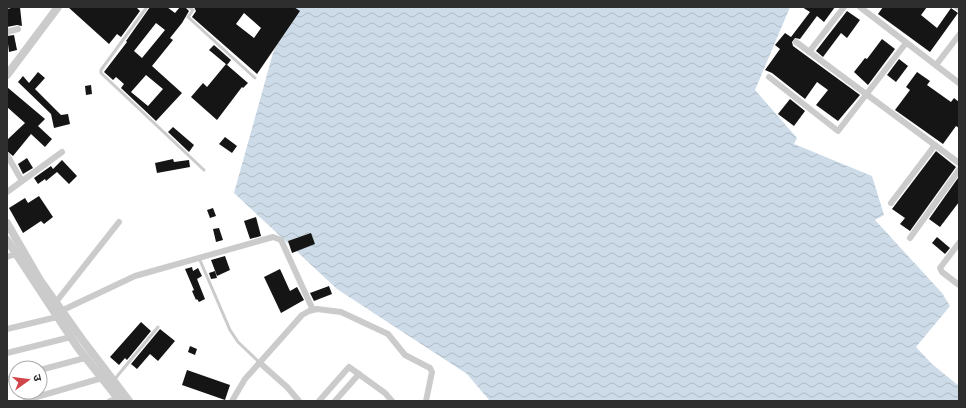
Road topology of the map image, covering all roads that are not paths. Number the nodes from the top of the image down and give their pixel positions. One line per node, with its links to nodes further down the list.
1 (58, 7): 13 (street)
2 (147, 7): 22 (lane)
3 (188, 7): 15 (lane)
4 (844, 7): 11 (street)
5 (860, 7): 10 (street)
6 (18, 29): 7 (street)
7 (7, 32)
8 (959, 35): 12 (street)
9 (796, 42): 11 (street)
10 (906, 43): 12 (street); 17 (street)
11 (809, 52): 17 (street)
12 (936, 65): 16 (street)
13 (7, 75)
14 (769, 77): 17 (street)
15 (254, 78)
16 (959, 83)
17 (866, 94): 18 (street)
18 (934, 145): 21 (street); 26 (street)
19 (62, 152): 24 (street)
20 (7, 155): 24 (street)
21 (959, 163)
22 (204, 170)
23 (959, 170): 29 (street)
24 (22, 181): 25 (street)
25 (7, 192)
26 (891, 203)
27 (119, 222): 36 (street)
28 (7, 223): 32 (street)
29 (910, 238)
30 (7, 240): 32 (street)
31 (959, 243): 35 (street)
32 (20, 253): 33 (street); 36 (street); 38 (street)
33 (7, 257)
34 (199, 258): 37 (street); 38 (street); 44 (lane)
35 (959, 285)
36 (56, 302): 38 (street)
37 (313, 310): 44 (street); 56 (street)
38 (60, 314): 40 (street); 41 (street); 48 (street)
39 (158, 327): 48 (lane)
40 (7, 329)
41 (71, 337): 42 (street); 43 (street)
42 (7, 353)
43 (86, 358): 45 (street); 47 (street)
44 (260, 363): 51 (street); 52 (street)
45 (48, 368)
46 (359, 374): 53 (street); 54 (street); 55 (street)
47 (102, 378): 49 (street); 50 (street)
48 (114, 380): 50 (street)
49 (48, 394)
50 (121, 399)
51 (232, 401)
52 (299, 401)
53 (319, 401)
54 (335, 401)
55 (392, 401)
56 (426, 401)

